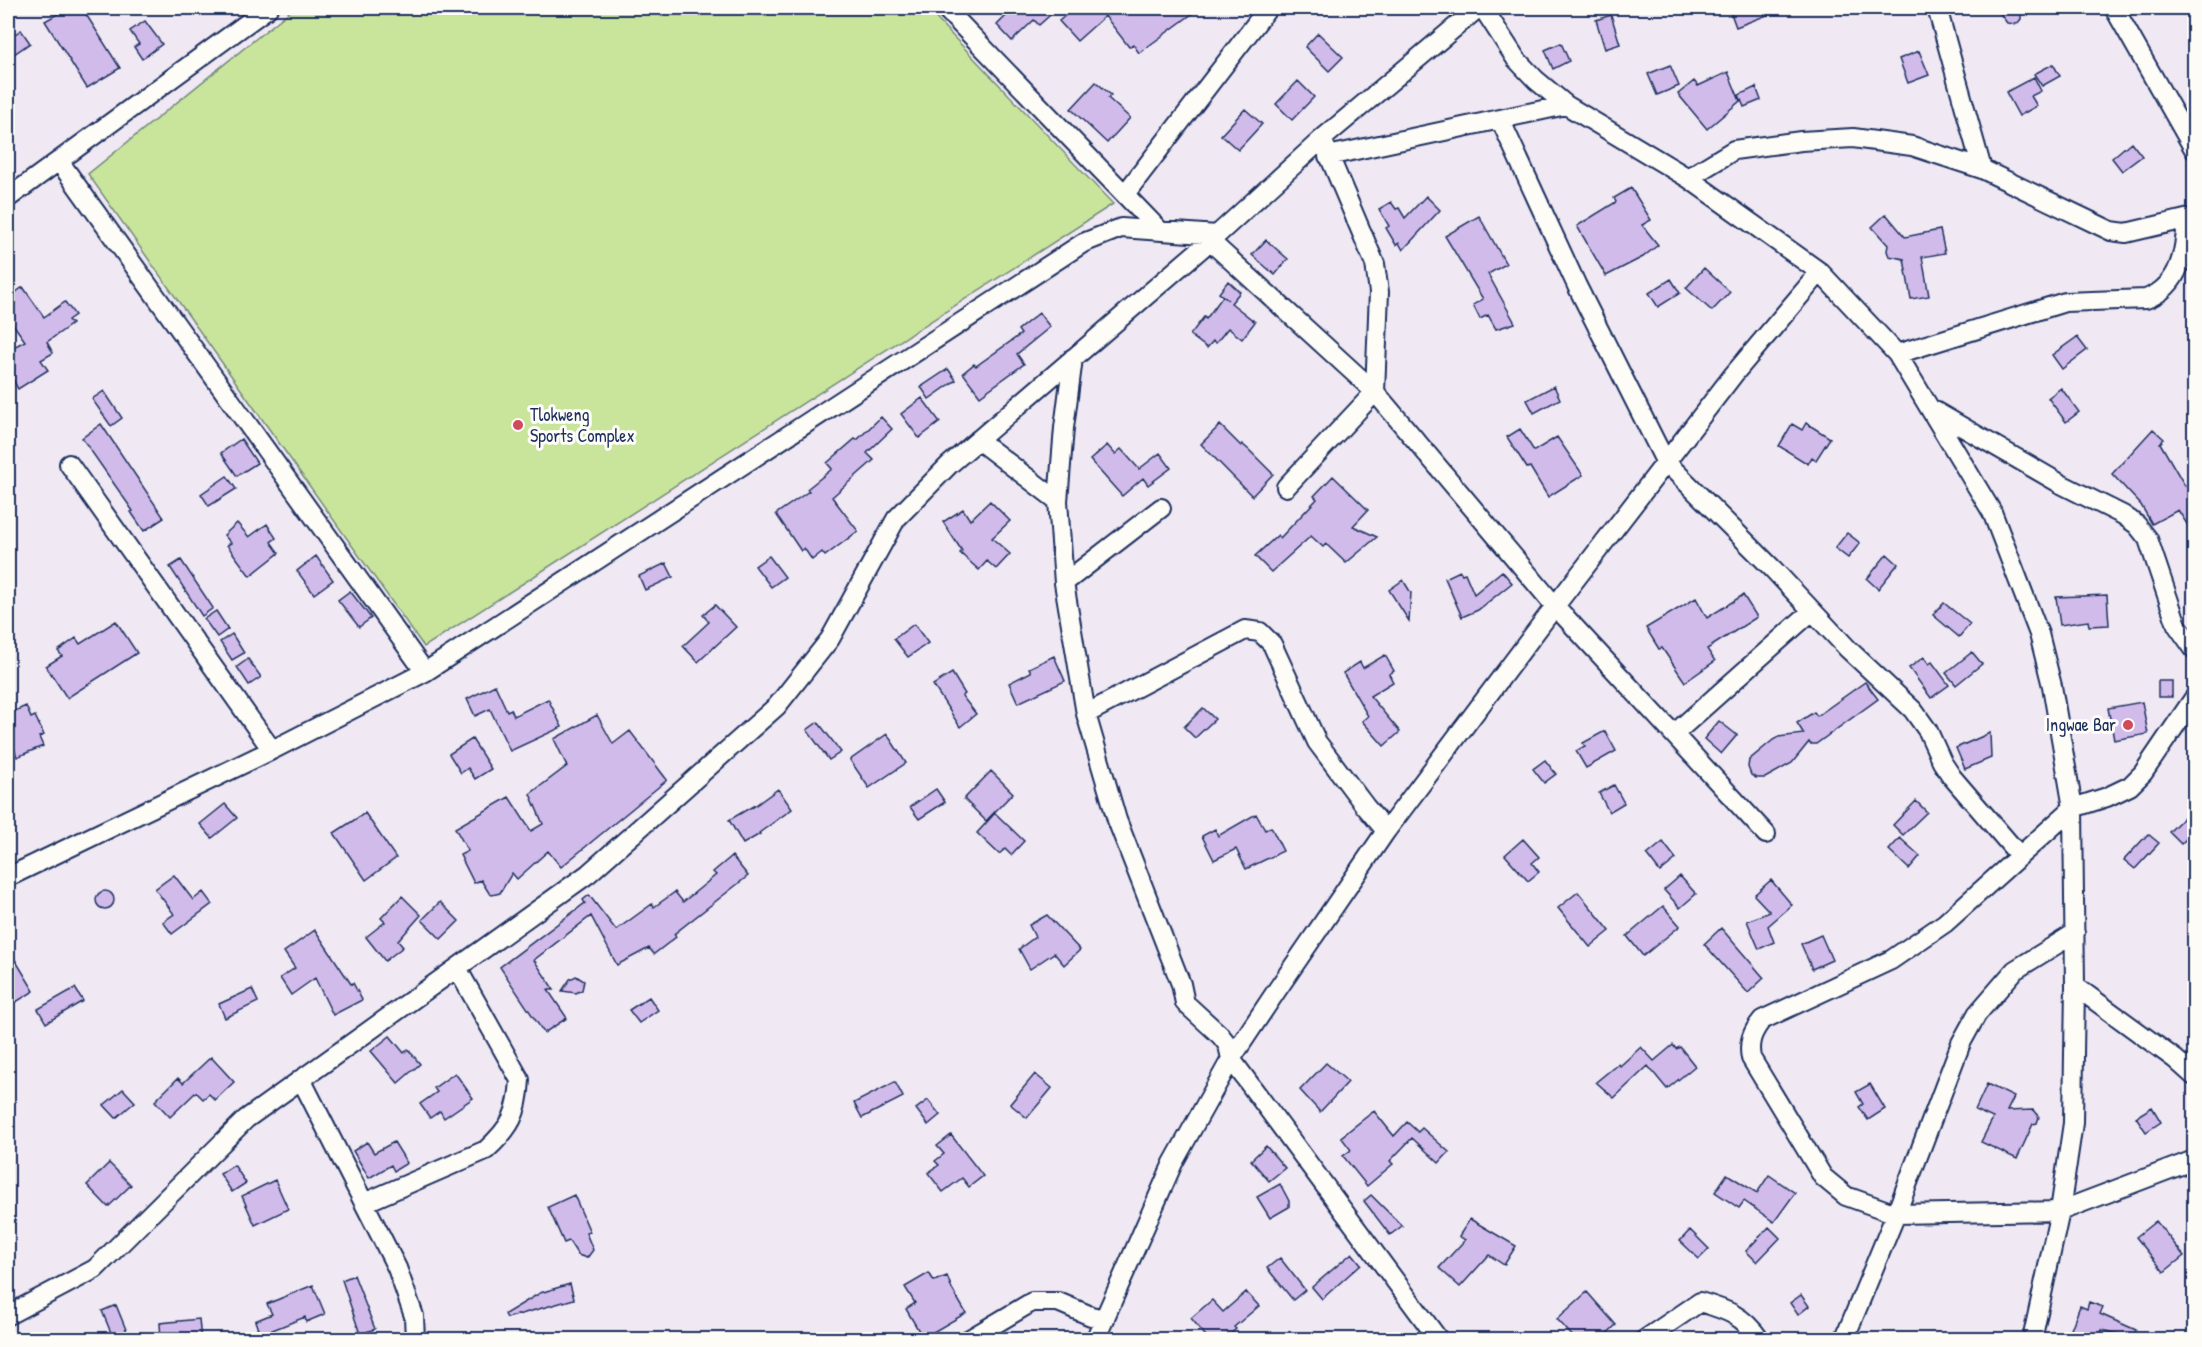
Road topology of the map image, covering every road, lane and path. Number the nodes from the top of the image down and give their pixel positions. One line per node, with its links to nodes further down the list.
1 (268, 8): 12 (street)
2 (945, 8): 15 (street)
3 (1268, 8): 15 (street)
4 (1478, 8): 10 (street)
5 (1483, 8): 8 (street)
6 (1936, 8): 13 (street)
7 (2114, 8): 11 (street)
8 (1566, 105): 9 (street); 14 (street)
9 (1500, 118): 10 (street); 26 (street)
10 (1325, 148): 19 (street); 23 (street)
11 (2194, 149)
12 (59, 161): 16 (street); 35 (street)
13 (1982, 169): 14 (street); 17 (street)
14 (1688, 178): 20 (street)
15 (1125, 194): 18 (street)
16 (8, 198)
17 (2191, 218): 21 (street)
18 (1160, 231): 19 (street); 35 (street)
19 (1214, 238): 22 (street); 23 (street)
20 (1820, 272): 21 (street); 26 (street)
21 (1897, 354): 24 (street)
22 (1073, 358): 25 (street); 29 (street)
23 (1375, 392): 28 (street); 32 (street)
24 (1931, 409): 34 (street); 40 (street)
25 (978, 440): 29 (street); 46 (street)
26 (1665, 461): 32 (street); 33 (street)
27 (69, 464): 39 (street)
28 (1286, 487)
29 (1058, 501): 31 (street)
30 (1161, 508): 31 (street)
31 (1064, 584): 37 (street)
32 (1555, 606): 38 (street); 41 (street)
33 (1812, 611): 38 (street); 43 (street)
34 (2194, 649)
35 (425, 672): 39 (street)
36 (2194, 698): 40 (street)
37 (1086, 714): 41 (street); 48 (street)
38 (1674, 734): 42 (street)
39 (272, 750): 44 (street)
40 (2073, 808): 43 (street); 45 (street)
41 (1386, 831): 48 (street)
42 (1766, 834)
43 (2019, 855): 54 (street)
44 (8, 877)
45 (2075, 933): 47 (street); 54 (street)
46 (457, 968): 50 (street); 52 (street)
47 (2075, 986): 49 (street); 53 (street)
48 (1231, 1059): 56 (street); 60 (street)
49 (2194, 1076)
50 (301, 1079): 52 (street); 55 (street)
51 (2194, 1160): 53 (street)
52 (364, 1203): 57 (street)
53 (2060, 1211): 54 (street); 64 (street)
54 (1896, 1214): 63 (street)
55 (8, 1316)
56 (1098, 1317): 58 (street); 59 (street)
57 (415, 1340)
58 (968, 1340)
59 (1095, 1340)
60 (1440, 1340)
61 (1644, 1340): 62 (street)
62 (1760, 1340)
63 (1844, 1340)
64 (2032, 1340)

